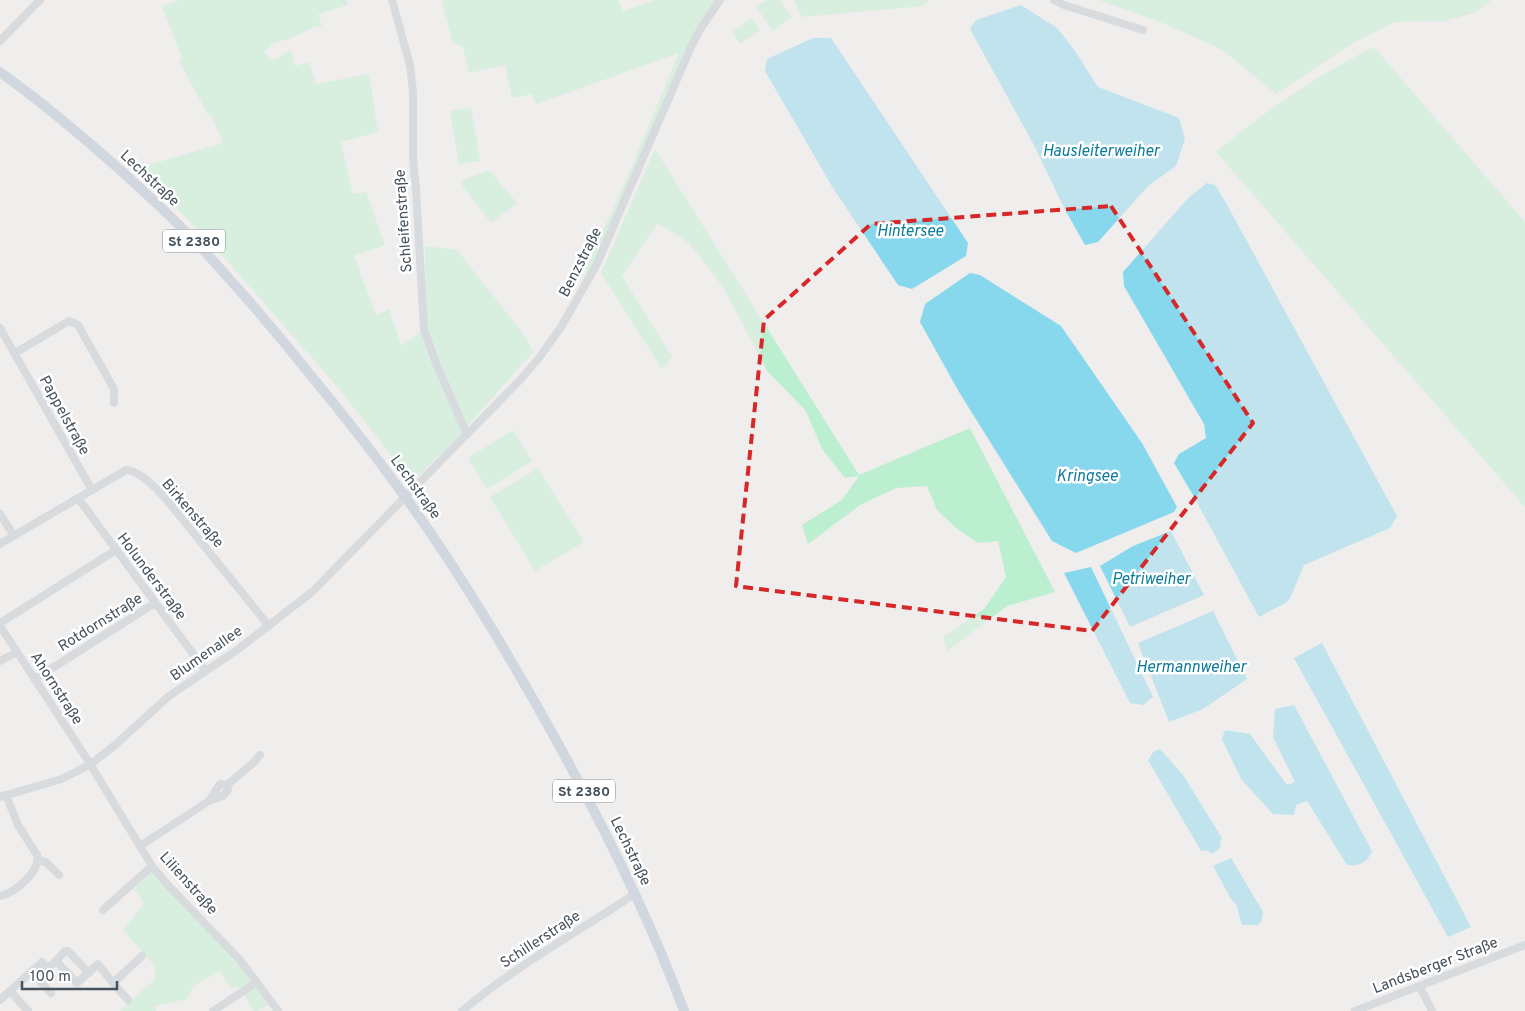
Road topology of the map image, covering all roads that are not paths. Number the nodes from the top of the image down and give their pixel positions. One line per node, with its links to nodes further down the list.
1 (40, 0): 6 (street)
2 (392, 0): 11 (street, Schleifenstraße)
3 (720, 0): 11 (street, Benzstraße)
4 (1054, 0): 5 (street)
5 (1143, 30)
6 (0, 41)
7 (0, 72): 13 (main road, Lechstraße / St 2380)
8 (0, 328): 9 (street, Pappelstraße)
9 (15, 353): 10 (street); 12 (street, Pappelstraße)
10 (114, 403)
11 (467, 435): 13 (street, Benzstraße)
12 (92, 490): 14 (street, Birkenstraße); 21 (street, Birkenstraße)
13 (405, 496): 21 (street, Blumenallee); 33 (main road, Lechstraße / St 2380)
14 (78, 498): 16 (street, Birkenstraße); 18 (street, Holunderstraße)
15 (0, 514): 16 (street)
16 (14, 536): 17 (street, Birkenstraße)
17 (0, 544)
18 (116, 550): 19 (street, Holunderstraße); 20 (street)
19 (155, 603): 24 (street, Holunderstraße); 25 (street, Rotdornstraße)
20 (0, 624): 22 (street, Ahornstraße)
21 (269, 626): 24 (street, Blumenallee)
22 (17, 652): 23 (street); 25 (street, Ahornstraße)
23 (0, 661)
24 (205, 670): 27 (street, Blumenallee)
25 (35, 679): 27 (street, Ahornstraße)
26 (260, 755): 29 (street)
27 (90, 764): 28 (street, Blumenallee); 29 (street, Lilienstraße)
28 (3, 796): 30 (street)
29 (140, 846): 31 (street, Lilienstraße)
30 (38, 860): 32 (street); 34 (street)
31 (152, 866): 35 (street); 43 (street, Lilienstraße)
32 (59, 875)
33 (635, 893): 53 (street, Schillerstraße); 54 (main road, Lechstraße / St 2380)
34 (0, 896)
35 (103, 910)
36 (1525, 945): 45 (street, Landsberger Straße)
37 (142, 956): 44 (street)
38 (56, 960): 39 (street); 41 (street); 41 (street)
39 (48, 968): 40 (street); 42 (street)
40 (31, 972): 42 (street); 46 (street)
41 (88, 972): 44 (street)
42 (37, 978): 47 (street)
43 (258, 982): 51 (street); 52 (street, Lilienstraße)
44 (113, 983): 49 (street)
45 (1420, 987): 55 (street, Landsberger Straße); 56 (street)
46 (10, 991): 48 (street); 50 (street)
47 (51, 993)
48 (0, 1000)
49 (128, 1000)
50 (28, 1011)
51 (213, 1011)
52 (278, 1011)
53 (462, 1011)
54 (684, 1011)
55 (1355, 1011)
56 (1432, 1011)

